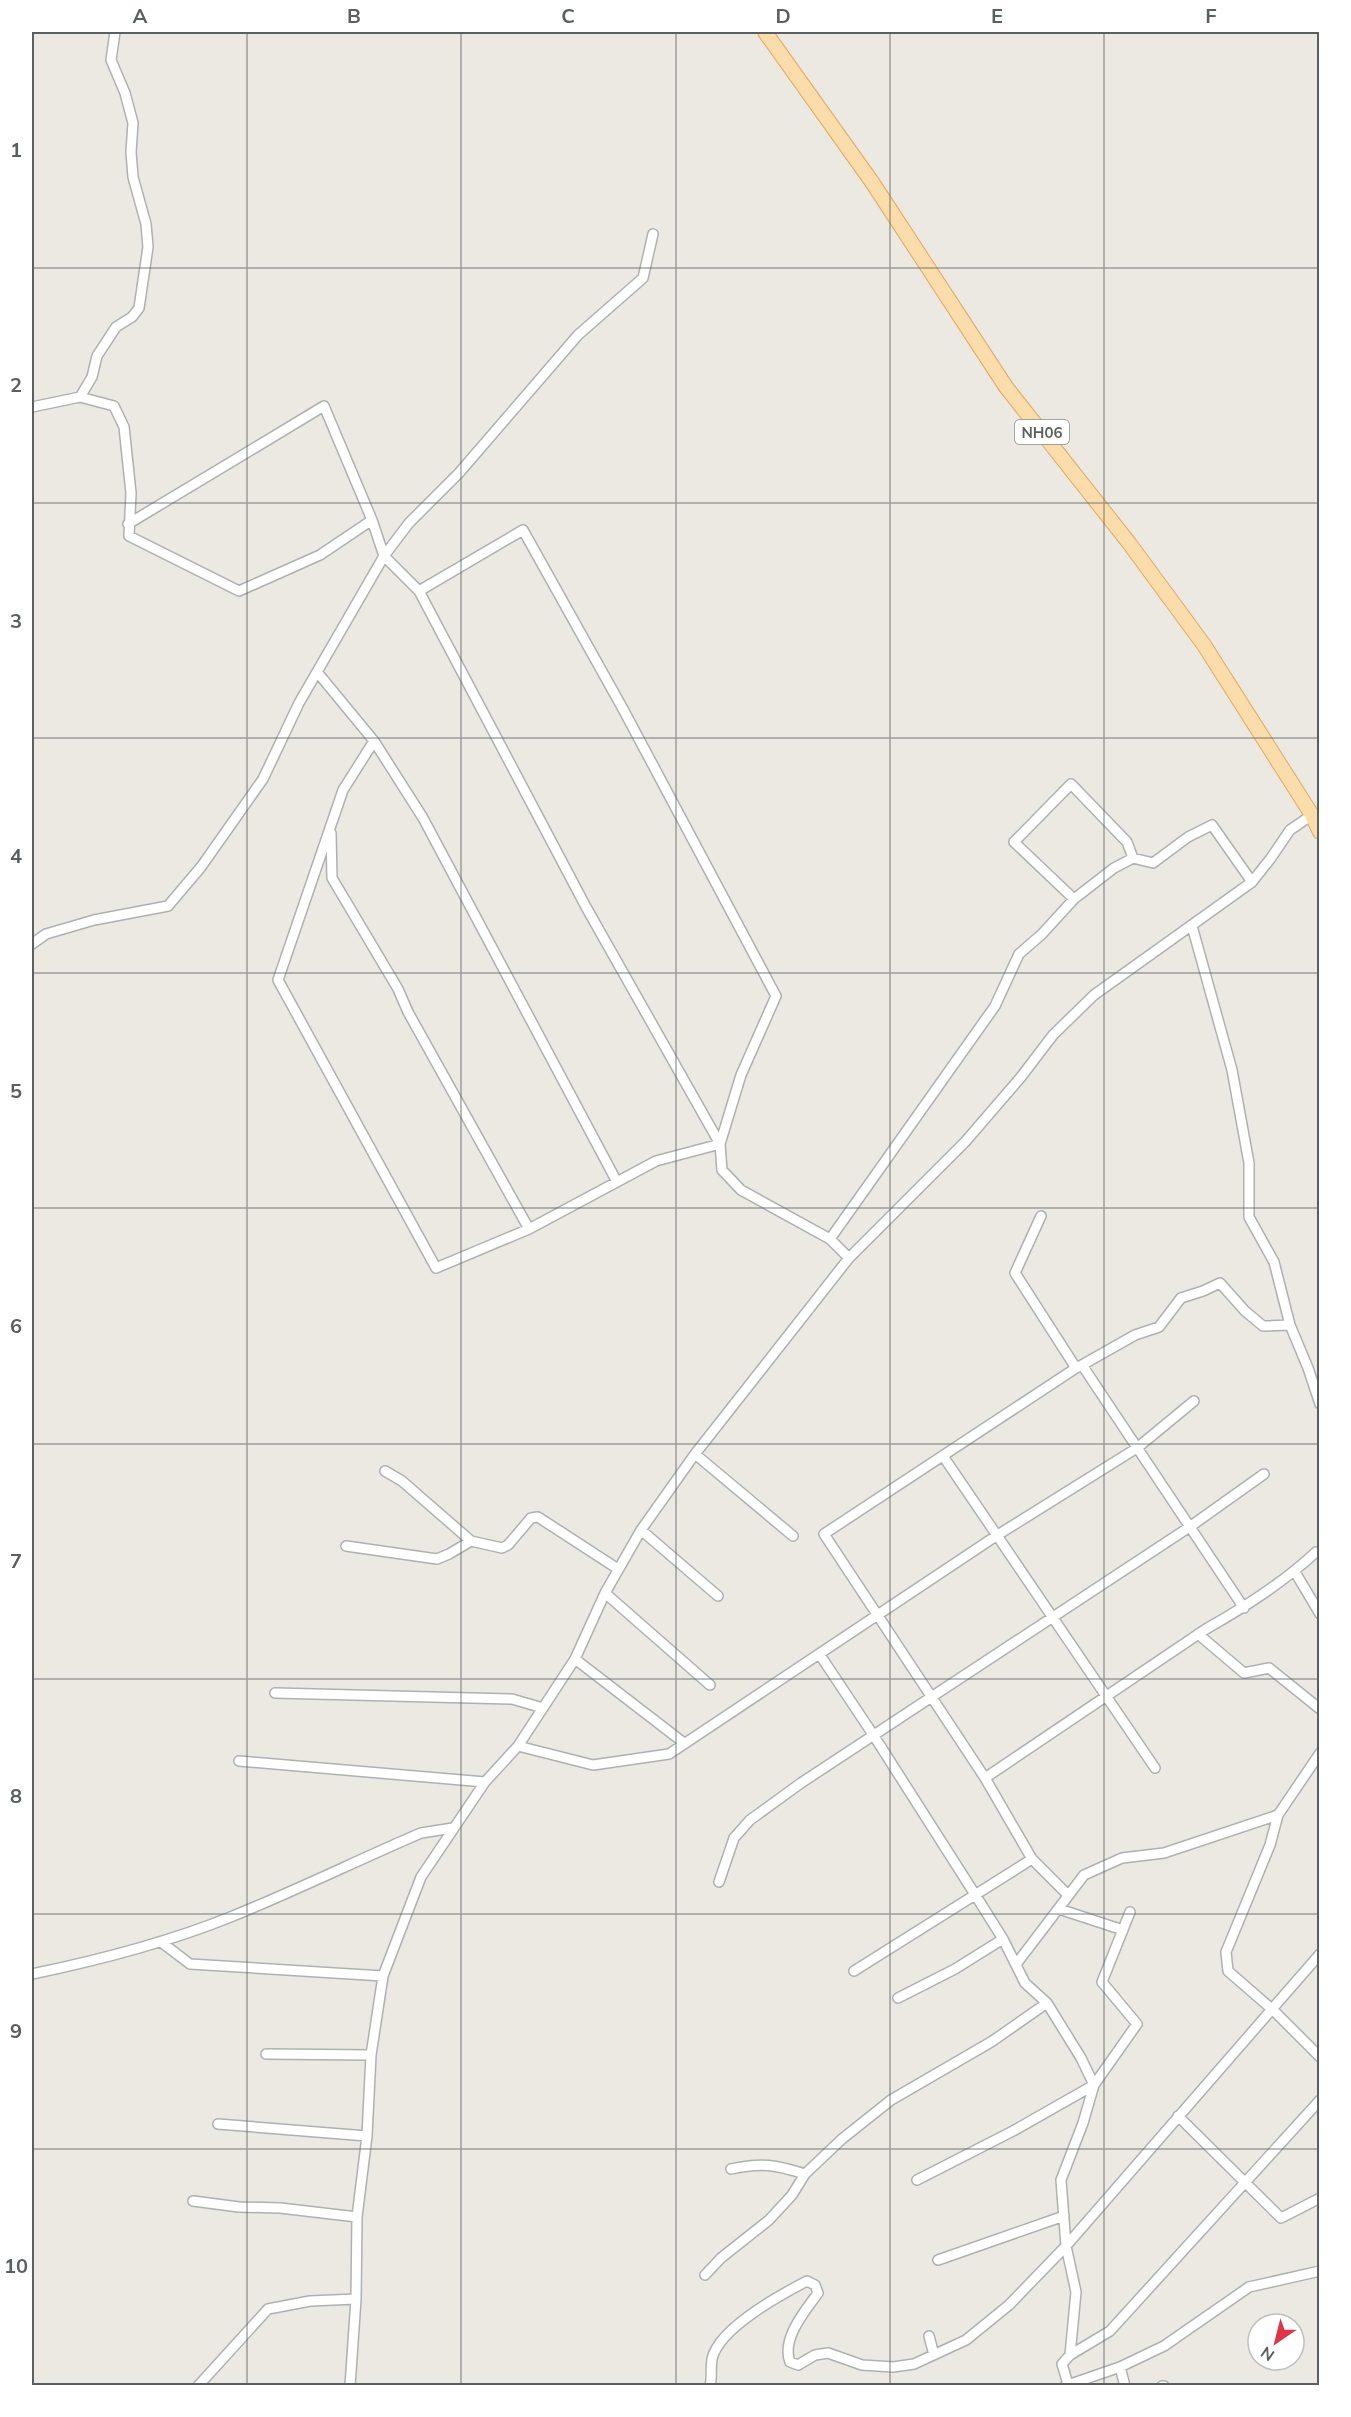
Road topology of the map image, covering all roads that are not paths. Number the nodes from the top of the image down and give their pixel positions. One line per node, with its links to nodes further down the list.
1 (115, 32): 4 (street)
2 (765, 32): 12 (main road, NH06)
3 (653, 234): 8 (street)
4 (80, 398): 5 (street); 7 (street)
5 (32, 407)
6 (372, 520): 7 (street); 7 (street); 8 (street)
7 (128, 524)
8 (384, 556): 9 (street); 10 (street)
9 (419, 591): 20 (street); 20 (street)
10 (318, 673): 11 (street); 19 (street)
11 (374, 741): 13 (street); 21 (street)
12 (1312, 815): 14 (main road, NH06); 16 (street)
13 (331, 825): 23 (street); 23 (street)
14 (1320, 832)
15 (1133, 858): 16 (street); 17 (street); 17 (street)
16 (1252, 882): 18 (street)
17 (1074, 899): 24 (street)
18 (1192, 926): 25 (street); 26 (street)
19 (32, 944)
20 (720, 1144): 21 (street); 24 (street)
21 (617, 1182): 23 (street)
22 (1041, 1216): 27 (street)
23 (529, 1229)
24 (830, 1239): 25 (street)
25 (849, 1258): 31 (street)
26 (1290, 1325): 27 (street); 29 (street)
27 (1079, 1367): 30 (street); 32 (street)
28 (1194, 1401): 30 (street)
29 (1320, 1404)
30 (1137, 1448): 35 (street); 38 (street)
31 (695, 1454): 36 (street); 37 (street)
32 (943, 1456): 38 (street); 48 (street)
33 (385, 1471): 39 (street)
34 (1264, 1474): 35 (street)
35 (1191, 1526): 46 (street); 49 (street)
36 (641, 1530): 42 (street); 45 (street)
37 (793, 1536)
38 (996, 1536): 48 (street); 49 (street)
39 (471, 1541): 40 (street); 42 (street)
40 (346, 1546)
41 (1320, 1553): 43 (street)
42 (618, 1569): 44 (street)
43 (1295, 1572): 46 (street); 47 (street)
44 (604, 1593): 52 (street); 53 (street)
45 (718, 1596)
46 (1244, 1608): 50 (street)
47 (1320, 1614)
48 (876, 1615): 51 (street); 56 (street)
49 (1052, 1617): 55 (street); 56 (street)
50 (1198, 1634): 55 (street); 58 (street)
51 (820, 1655): 59 (street); 60 (street)
52 (575, 1659): 57 (street); 60 (street)
53 (710, 1685)
54 (275, 1693): 57 (street)
55 (1105, 1696): 64 (street); 65 (street)
56 (931, 1697): 59 (street); 65 (street)
57 (543, 1708): 61 (street)
58 (1320, 1709)
59 (874, 1736): 70 (street); 72 (street)
60 (684, 1743): 61 (street)
61 (518, 1746): 66 (street)
62 (1320, 1753): 67 (street)
63 (239, 1761): 66 (street)
64 (1155, 1768)
65 (985, 1778): 69 (street)
66 (485, 1782): 68 (street)
67 (1278, 1815): 71 (street); 85 (street)
68 (453, 1828): 77 (street); 82 (street)
69 (1032, 1859): 71 (street); 72 (street)
70 (718, 1882)
71 (1068, 1895): 73 (street)
72 (976, 1896): 76 (street); 80 (street)
73 (1059, 1909): 75 (street); 79 (street)
74 (1130, 1912): 75 (street)
75 (1124, 1930): 89 (street)
76 (1003, 1939): 79 (street); 83 (street)
77 (161, 1942): 81 (street); 82 (street)
78 (1320, 1954): 85 (street)
79 (1017, 1963): 84 (street)
80 (854, 1971)
81 (32, 1974)
82 (383, 1976): 87 (street)
83 (898, 1998)
84 (1047, 2003): 89 (street); 95 (street)
85 (1273, 2010): 88 (street); 91 (street)
86 (266, 2054): 87 (street)
87 (371, 2055): 93 (street)
88 (1320, 2057)
89 (1094, 2085): 96 (street); 100 (street)
90 (1320, 2100): 97 (street)
91 (1178, 2116): 97 (street); 102 (street)
92 (218, 2124): 93 (street)
93 (367, 2136): 101 (street)
94 (731, 2169): 95 (street)
95 (805, 2174): 105 (street)
96 (917, 2180)
97 (1246, 2182): 98 (street); 109 (street)
98 (1320, 2198)
99 (193, 2201): 101 (street)
100 (1064, 2216): 102 (street); 103 (street)
101 (357, 2217): 106 (street)
102 (1066, 2246): 108 (street); 109 (street)
103 (938, 2260)
104 (1320, 2271): 110 (street)
105 (705, 2275)
106 (356, 2299): 111 (street); 112 (street)
107 (929, 2336): 108 (street)
108 (934, 2355): 113 (street)
109 (1070, 2355): 114 (street)
110 (1120, 2367): 114 (street); 115 (street)
111 (198, 2385)
112 (350, 2385)
113 (710, 2385)
114 (1067, 2385)
115 (1125, 2385)

